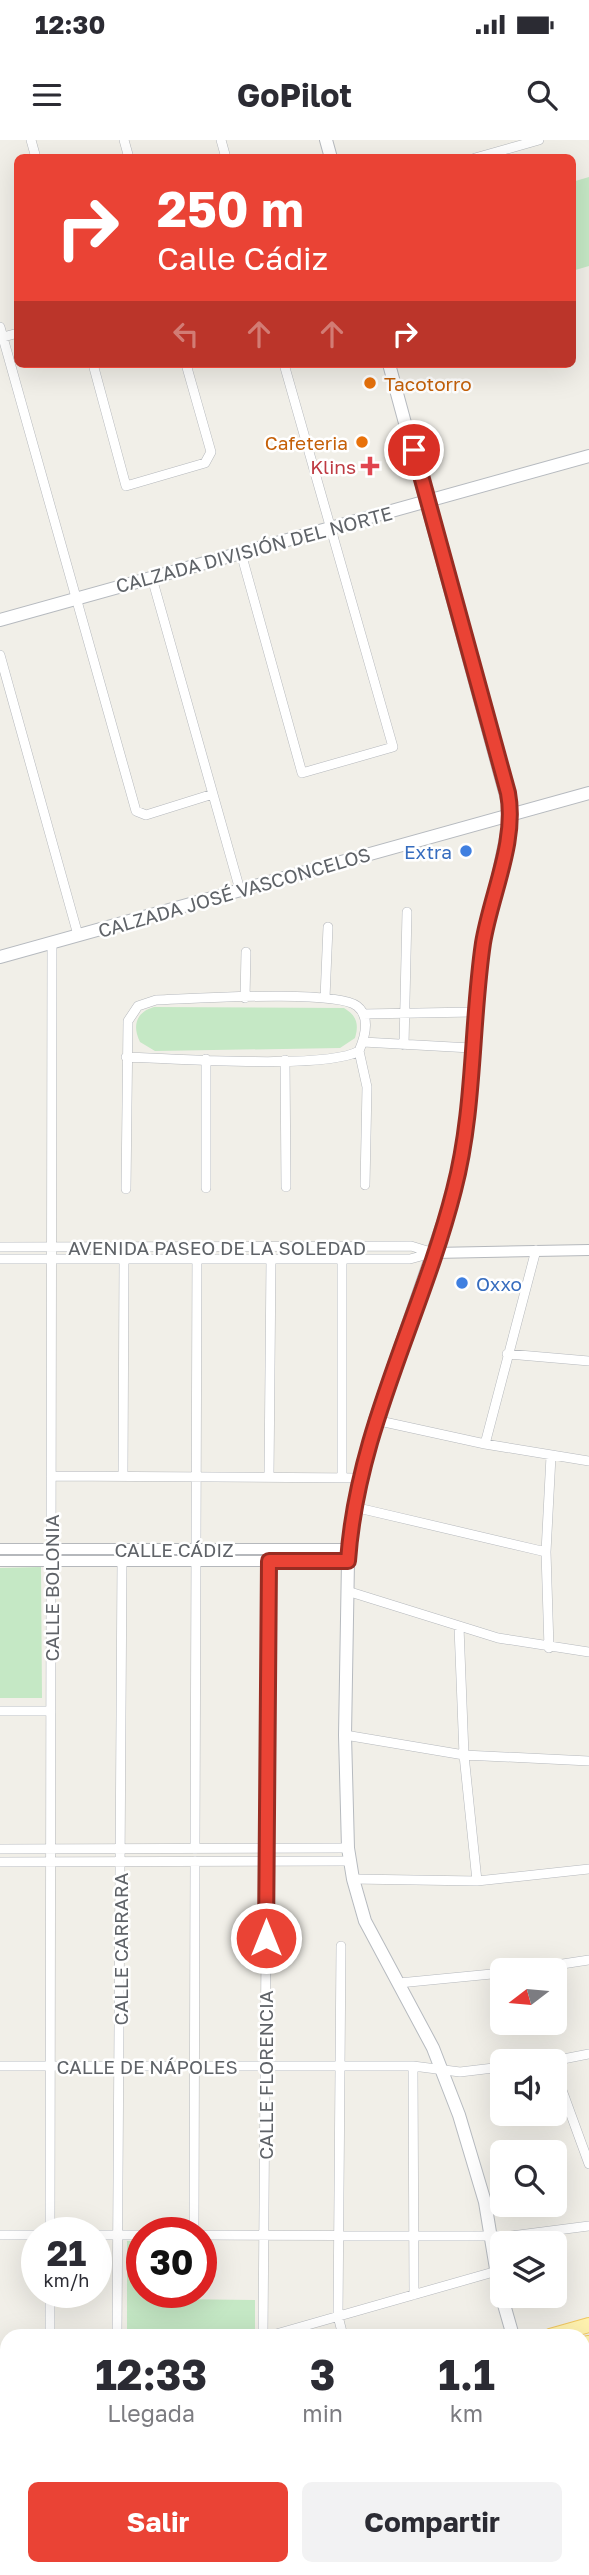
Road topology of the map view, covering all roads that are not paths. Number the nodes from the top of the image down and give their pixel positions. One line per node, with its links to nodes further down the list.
1 (539, 140): 2 (street)
2 (489, 154)
3 (0, 327): 4 (street)
4 (1, 338): 14 (street)
5 (94, 368): 6 (street)
6 (187, 368)
7 (285, 368): 11 (street)
8 (390, 368): 10 (main road)
9 (589, 456): 10 (main road, CALZADA DIVISIÓN DEL NORTE)
10 (428, 501): 11 (main road, CALZADA DIVISIÓN DEL NORTE); 19 (main road)
11 (331, 528): 12 (main road, CALZADA DIVISIÓN DEL NORTE); 12 (street)
12 (241, 553): 13 (main road, CALZADA DIVISIÓN DEL NORTE)
13 (152, 578): 14 (main road, CALZADA DIVISIÓN DEL NORTE); 18 (street)
14 (76, 599): 15 (main road, CALZADA DIVISIÓN DEL NORTE); 18 (street)
15 (0, 620)
16 (0, 655): 23 (street)
17 (589, 793): 19 (main road, CALZADA JOSÉ VASCONCELOS)
18 (213, 794): 20 (street)
19 (511, 814): 20 (main road, CALZADA JOSÉ VASCONCELOS); 29 (main road)
20 (240, 890): 23 (main road, CALZADA JOSÉ VASCONCELOS)
21 (407, 912): 30 (street)
22 (328, 927): 28 (street)
23 (78, 935): 24 (main road, CALZADA JOSÉ VASCONCELOS)
24 (52, 942): 26 (main road, CALZADA JOSÉ VASCONCELOS); 43 (street, CALLE BOLONIA)
25 (246, 952): 27 (street)
26 (0, 957)
27 (245, 998): 28 (street); 35 (street)
28 (325, 998): 31 (street)
29 (474, 1012): 30 (street); 34 (main road)
30 (405, 1013): 31 (street); 32 (street)
31 (363, 1014): 33 (street)
32 (404, 1045): 33 (street); 34 (street)
33 (361, 1047): 37 (street); 38 (street)
34 (471, 1048): 47 (main road)
35 (126, 1056): 36 (street); 41 (street)
36 (206, 1059): 37 (street); 40 (street)
37 (285, 1060): 39 (street)
38 (365, 1185)
39 (286, 1187)
40 (206, 1188)
41 (126, 1189)
42 (0, 1247): 43 (street, AVENIDA PASEO DE LA SOLEDAD)
43 (52, 1247): 44 (street, AVENIDA PASEO DE LA SOLEDAD); 49 (street, CALLE BOLONIA)
44 (197, 1247): 47 (street, AVENIDA PASEO DE LA SOLEDAD); 51 (street)
45 (536, 1250): 46 (street, AVENIDA PASEO DE LA SOLEDAD); 47 (street, AVENIDA PASEO DE LA SOLEDAD); 54 (street)
46 (589, 1250)
47 (434, 1253): 53 (street, AVENIDA PASEO DE LA SOLEDAD); 56 (main road)
48 (0, 1259): 49 (street, AVENIDA PASEO DE LA SOLEDAD)
49 (52, 1259): 50 (street, AVENIDA PASEO DE LA SOLEDAD); 60 (street, CALLE BOLONIA)
50 (124, 1259): 51 (street, AVENIDA PASEO DE LA SOLEDAD); 61 (street)
51 (197, 1259): 52 (street, AVENIDA PASEO DE LA SOLEDAD); 62 (street)
52 (271, 1259): 53 (street, AVENIDA PASEO DE LA SOLEDAD); 63 (street)
53 (342, 1259): 64 (street)
54 (507, 1354): 55 (street); 57 (street)
55 (589, 1360)
56 (374, 1420): 57 (street); 65 (main road)
57 (485, 1444): 58 (street)
58 (551, 1456): 59 (street); 70 (street)
59 (589, 1461)
60 (51, 1476): 61 (street); 68 (street, CALLE BOLONIA)
61 (123, 1476): 62 (street)
62 (196, 1477): 63 (street); 69 (street)
63 (269, 1477): 64 (street)
64 (342, 1478): 65 (street)
65 (360, 1478): 66 (main road)
66 (354, 1507): 70 (street); 71 (main road)
67 (0, 1549): 68 (street, CALLE CÁDIZ)
68 (51, 1549): 69 (street, CALLE CÁDIZ); 76 (street, CALLE BOLONIA)
69 (196, 1549): 71 (street, CALLE CÁDIZ); 73 (street)
70 (546, 1552): 79 (street)
71 (348, 1555): 74 (street, CALLE CÁDIZ); 77 (main road)
72 (122, 1561): 73 (street, CALLE CÁDIZ); 76 (street, CALLE CÁDIZ); 89 (street, CALLE CARRARA)
73 (196, 1561): 74 (street, CALLE CÁDIZ); 90 (street)
74 (269, 1561): 86 (street, CALLE FLORENCIA)
75 (0, 1562): 76 (street, CALLE CÁDIZ)
76 (51, 1562): 82 (street, CALLE BOLONIA)
77 (348, 1591): 78 (street); 83 (main road)
78 (458, 1627): 79 (street); 84 (street)
79 (549, 1648): 80 (street)
80 (589, 1652)
81 (0, 1711): 82 (street)
82 (51, 1711): 88 (street, CALLE BOLONIA)
83 (345, 1735): 84 (street); 91 (main road)
84 (464, 1755): 85 (street); 99 (street)
85 (589, 1761)
86 (267, 1848): 90 (street); 91 (street); 95 (street, CALLE FLORENCIA)
87 (0, 1849): 88 (street)
88 (51, 1849): 89 (street); 92 (street, CALLE BOLONIA)
89 (121, 1849): 90 (street); 93 (street, CALLE CARRARA)
90 (195, 1849)
91 (349, 1854): 95 (street); 98 (main road)
92 (51, 1860): 93 (street); 96 (street); 108 (street, CALLE BOLONIA)
93 (121, 1860): 94 (street); 109 (street, CALLE CARRARA)
94 (195, 1861): 95 (street); 110 (street)
95 (266, 1861): 111 (street, CALLE FLORENCIA)
96 (0, 1862)
97 (589, 1869): 99 (street)
98 (352, 1879): 99 (street); 104 (main road)
99 (477, 1881)
100 (341, 1946): 112 (street)
101 (589, 1960): 102 (street)
102 (567, 1963)
103 (490, 1974): 104 (street)
104 (399, 1983): 115 (main road)
105 (589, 2054): 106 (street)
106 (567, 2058)
107 (0, 2066): 108 (street, CALLE DE NÁPOLES)
108 (50, 2066): 109 (street, CALLE DE NÁPOLES); 119 (street, CALLE BOLONIA)
109 (120, 2066): 110 (street, CALLE DE NÁPOLES); 127 (street, CALLE CARRARA)
110 (194, 2066): 111 (street, CALLE DE NÁPOLES); 120 (street)
111 (265, 2066): 112 (street, CALLE DE NÁPOLES); 130 (street, CALLE FLORENCIA)
112 (341, 2066): 113 (street, CALLE DE NÁPOLES); 131 (street)
113 (413, 2066): 115 (street, CALLE DE NÁPOLES); 132 (street)
114 (490, 2068): 115 (street, CALLE DE NÁPOLES)
115 (442, 2070): 122 (main road)
116 (567, 2100): 117 (street)
117 (584, 2142): 118 (street)
118 (589, 2164)
119 (50, 2217)
120 (194, 2217)
121 (589, 2226): 123 (street)
122 (491, 2231)
123 (550, 2231)
124 (0, 2235): 125 (street)
125 (21, 2235)
126 (112, 2235): 127 (street)
127 (119, 2235): 128 (street); 140 (street, CALLE CARRARA)
128 (126, 2235)
129 (217, 2235): 130 (street)
130 (264, 2235): 131 (street); 141 (street, CALLE FLORENCIA)
131 (339, 2235): 132 (street); 138 (street)
132 (414, 2235): 133 (street); 135 (street)
133 (490, 2235)
134 (490, 2273): 135 (street)
135 (414, 2295): 138 (street)
136 (50, 2308): 139 (street)
137 (506, 2308): 144 (main road)
138 (338, 2316): 142 (street); 143 (street)
139 (50, 2329)
140 (117, 2329)
141 (263, 2329)
142 (293, 2329)
143 (341, 2329)
144 (511, 2329)

